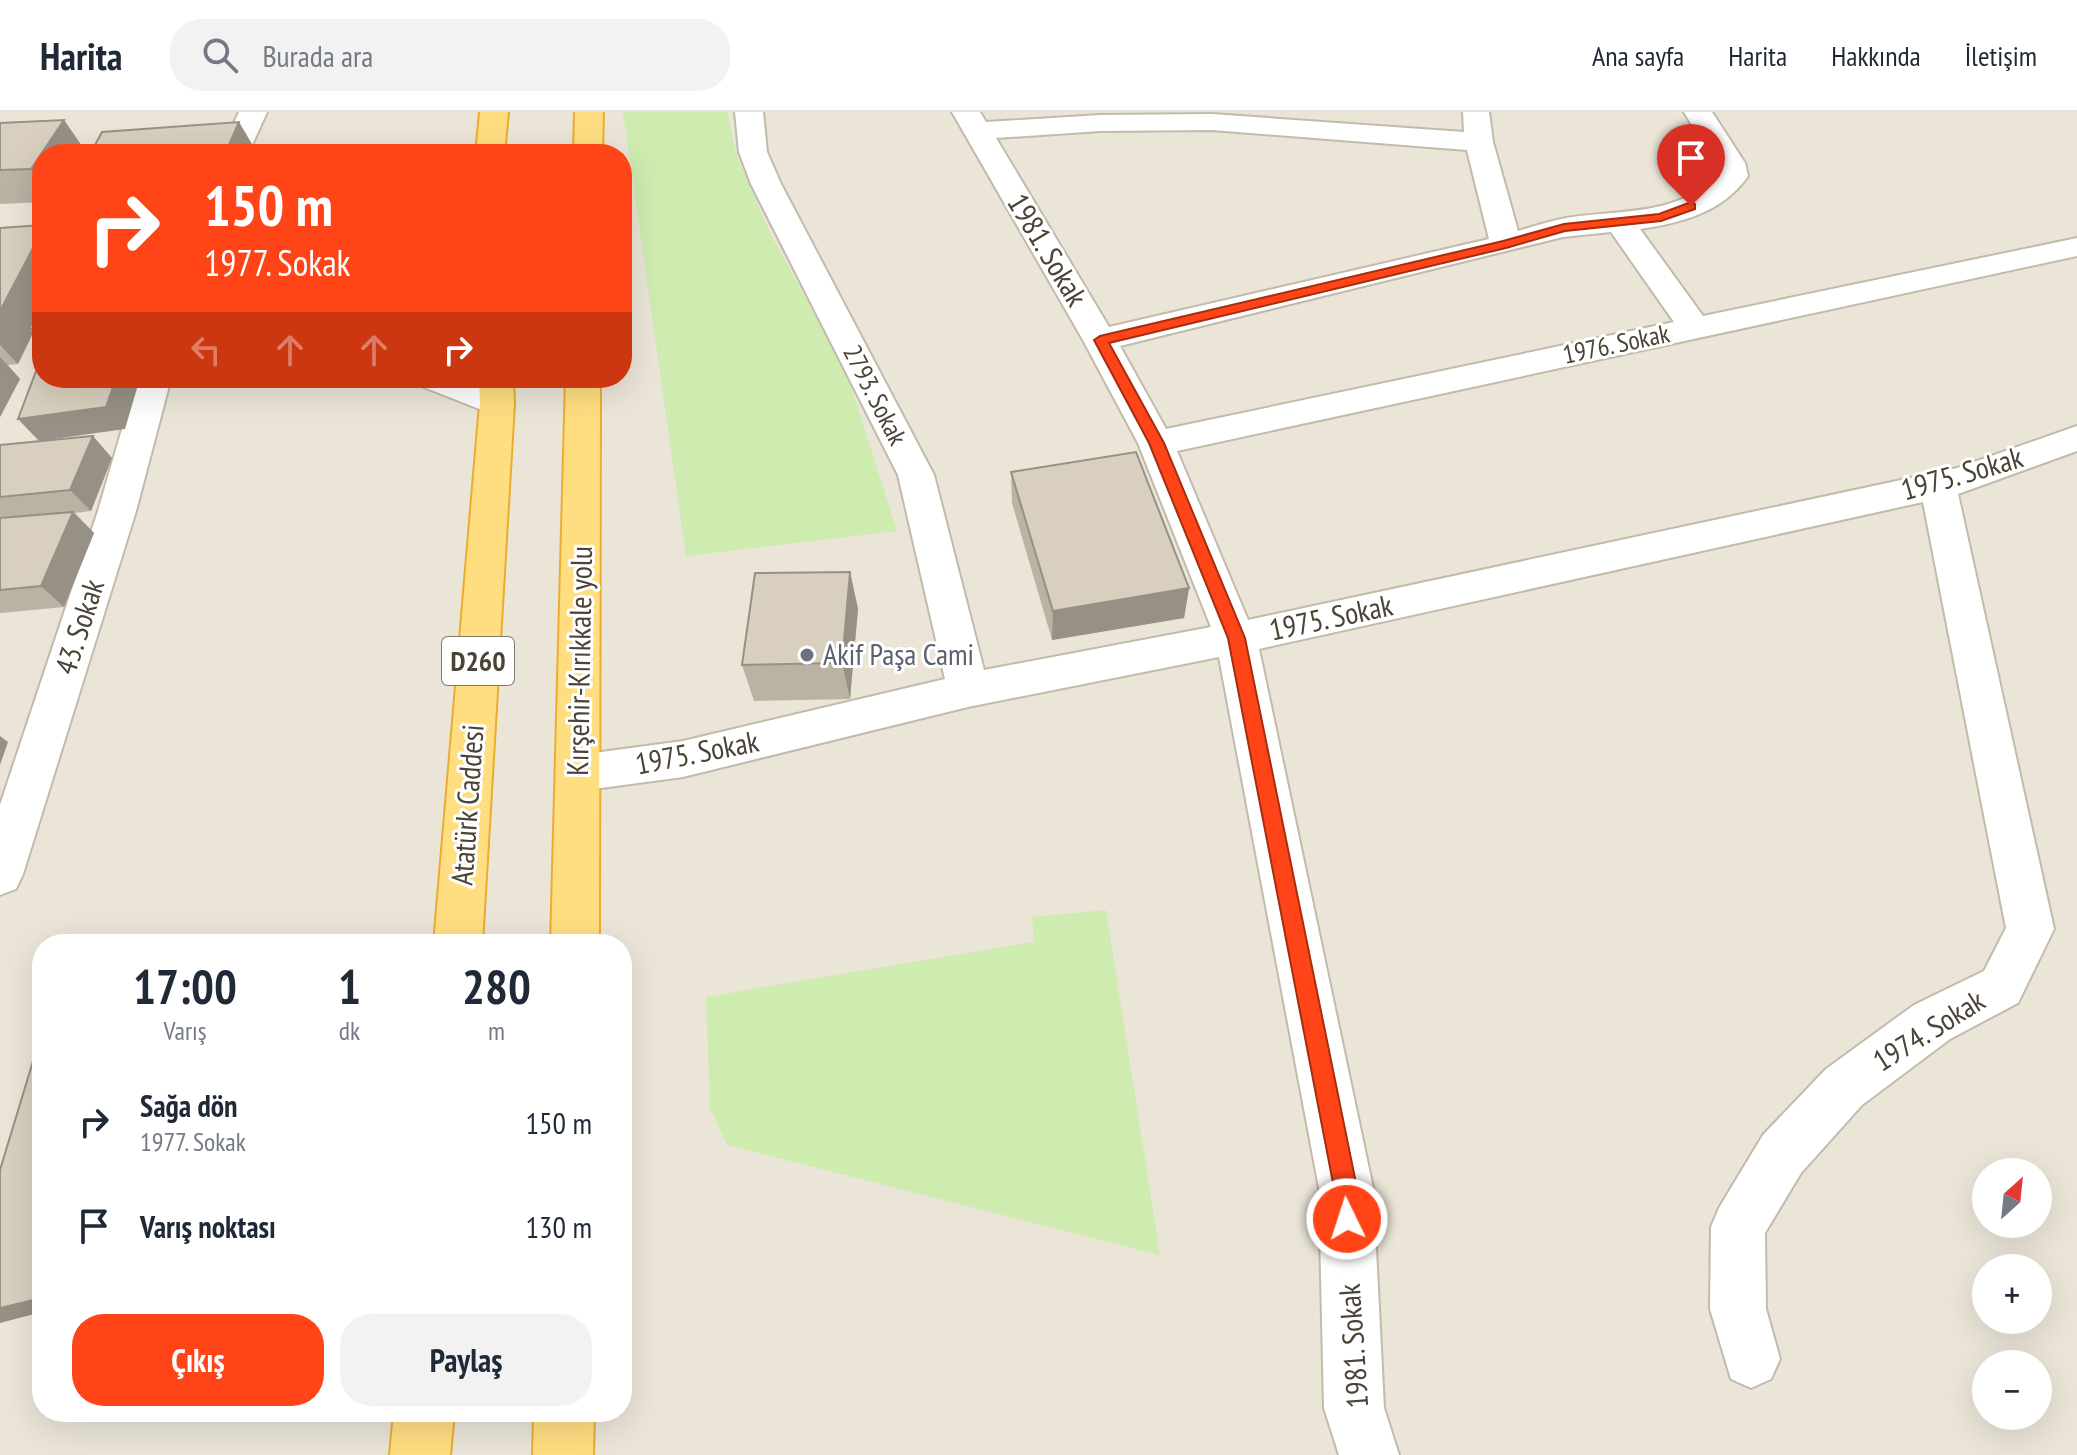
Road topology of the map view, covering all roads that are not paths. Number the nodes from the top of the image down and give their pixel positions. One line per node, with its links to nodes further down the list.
1 (253, 112): 9 (street)
2 (494, 112): 10 (highway)
3 (589, 112): 11 (highway)
4 (749, 112): 24 (street, 2793. Sokak)
5 (1475, 112): 8 (street)
6 (1698, 112): 12 (street)
7 (971, 122): 8 (street); 16 (street, 1981. Sokak)
8 (1479, 142): 13 (street)
9 (239, 144)
10 (491, 144)
11 (588, 144)
12 (1621, 224): 13 (street); 15 (street)
13 (1506, 244): 16 (street)
14 (2077, 247): 15 (street, 1976. Sokak)
15 (1694, 327): 21 (street, 1976. Sokak)
16 (1100, 340): 21 (street, 1981. Sokak)
17 (151, 388): 26 (street, 43. Sokak)
18 (583, 388): 25 (highway, Kırşehir-Kırıkkale yolu)
19 (497, 391): 27 (highway, Atatürk Caddesi / D260)
20 (2077, 438): 22 (street, 1975. Sokak)
21 (1156, 443): 23 (street, 1981. Sokak)
22 (1938, 485): 23 (street, 1975. Sokak); 29 (street, 1974. Sokak)
23 (1236, 638): 24 (street, 1975. Sokak); 34 (street, 1981. Sokak)
24 (968, 690): 25 (street, 1975. Sokak)
25 (579, 773): 28 (highway, Kırşehir-Kırıkkale yolu)
26 (0, 874)
27 (459, 934)
28 (575, 934)
29 (1751, 1359)
30 (423, 1422): 32 (highway)
31 (564, 1422): 33 (highway)
32 (420, 1455)
33 (563, 1455)
34 (1369, 1455)

